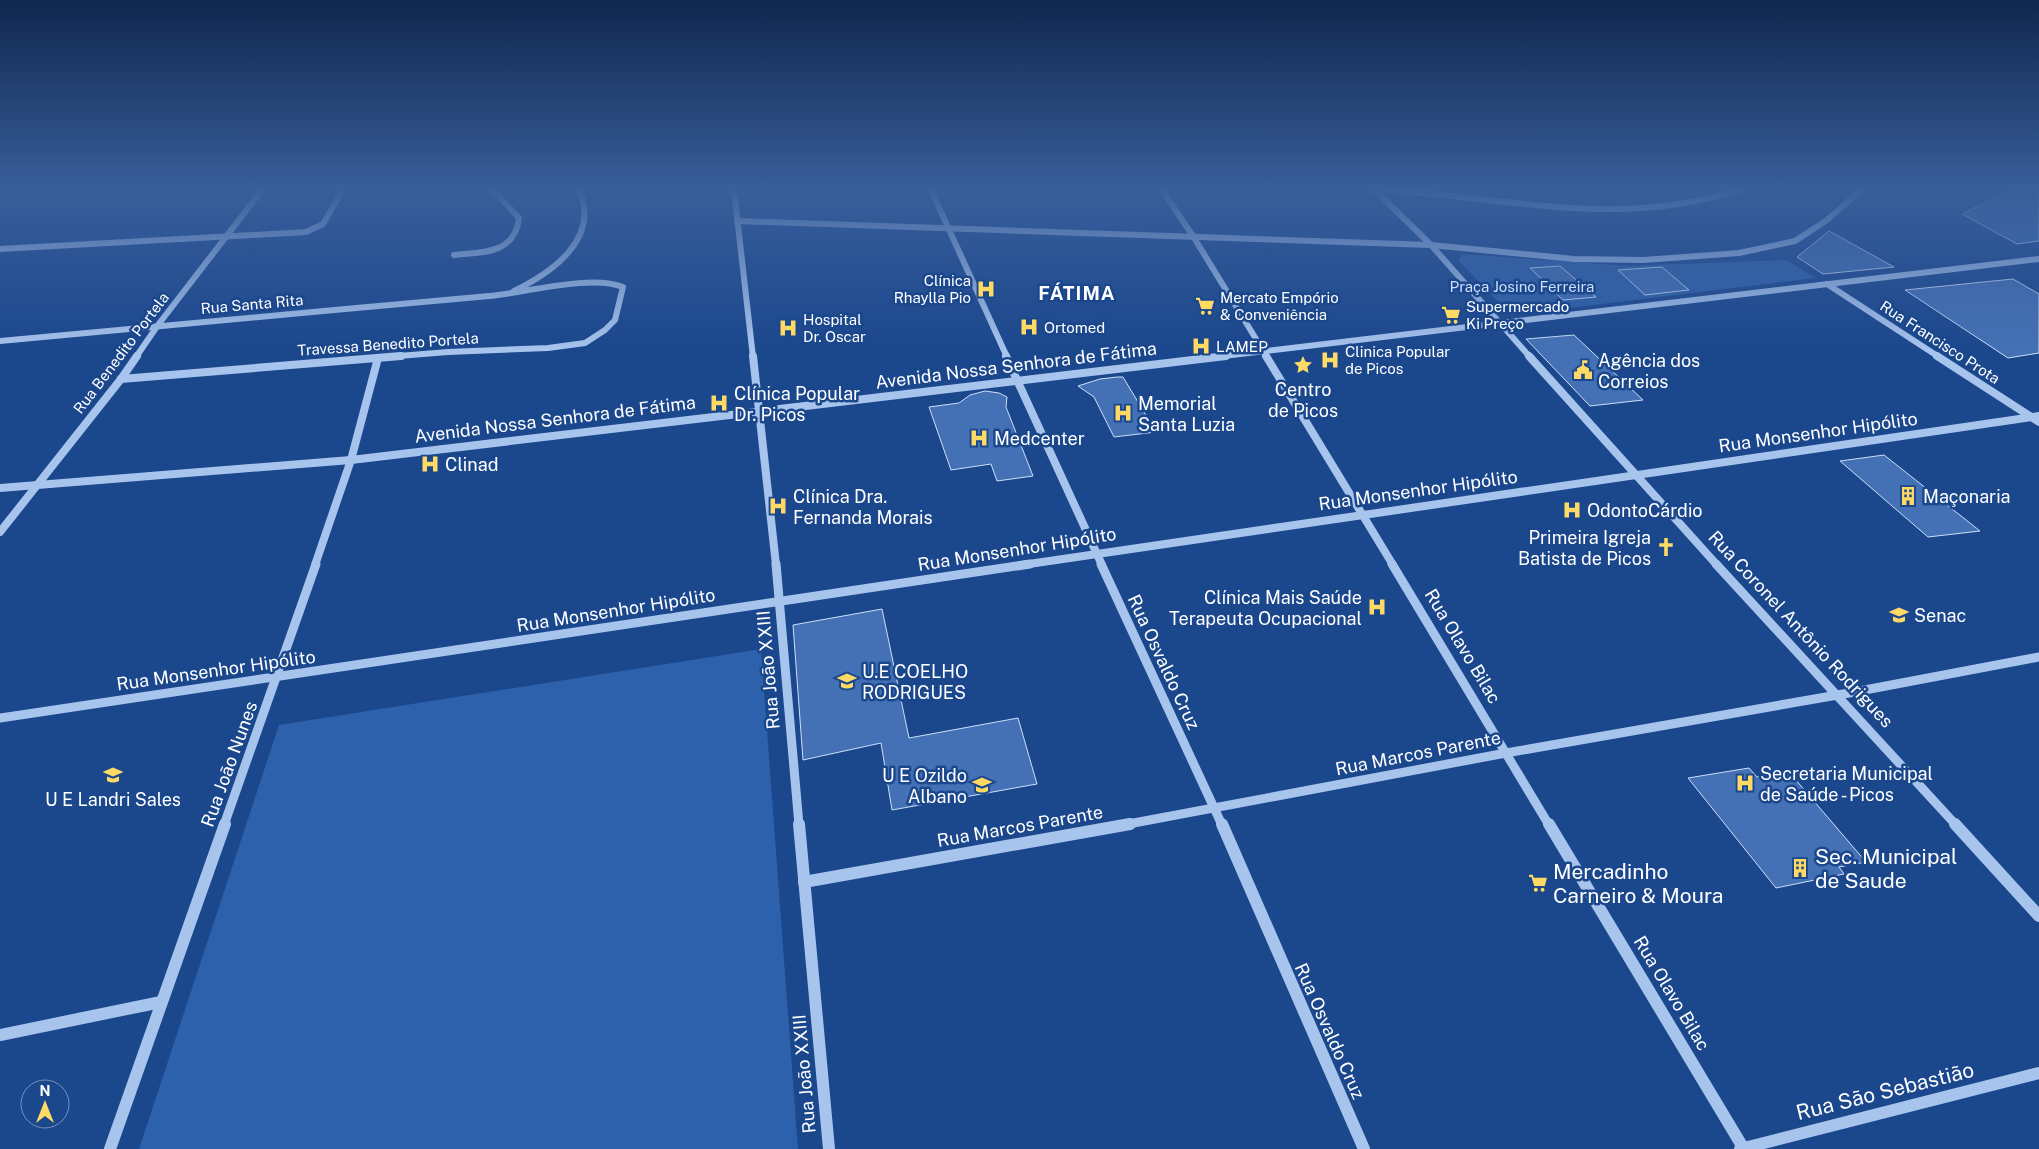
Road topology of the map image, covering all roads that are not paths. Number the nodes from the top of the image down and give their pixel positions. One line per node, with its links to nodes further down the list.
1 (103, 244): 12 (street)
2 (219, 244): 19 (street, Rua Benedito Portela)
3 (509, 244): 13 (street)
4 (574, 244): 17 (street, Rua Santa Rita)
5 (740, 244): 25 (street, Rua João XXIII)
6 (956, 244): 24 (street, Rua Osvaldo Cruz)
7 (1198, 244): 21 (street, Rua Olavo Bilac)
8 (1374, 244): 11 (street)
9 (1429, 244): 11 (street, Rua Coronel Antônio Rodrigues)
10 (1786, 244): 11 (street)
11 (1431, 246): 18 (street, Rua Coronel Antônio Rodrigues)
12 (0, 250)
13 (454, 255)
14 (2039, 259): 15 (street)
15 (1827, 284): 18 (street); 26 (street, Rua Francisco Prota)
16 (623, 286): 17 (street, Rua Santa Rita); 22 (street, Travessa Benedito Portela)
17 (507, 295): 19 (street, Rua Santa Rita)
18 (1499, 323): 21 (street, Avenida Nossa Senhora de Fátima); 29 (street, Rua Coronel Antônio Rodrigues)
19 (158, 325): 20 (street, Rua Santa Rita); 23 (street, Rua Benedito Portela)
20 (0, 341)
21 (1262, 352): 24 (street, Avenida Nossa Senhora de Fátima); 32 (street, Rua Olavo Bilac)
22 (378, 358): 23 (street, Travessa Benedito Portela); 28 (street, Rua João Nunes)
23 (121, 379): 30 (street, Rua Benedito Portela)
24 (1017, 382): 25 (street, Avenida Nossa Senhora de Fátima); 34 (street, Rua Osvaldo Cruz)
25 (759, 411): 28 (street, Avenida Nossa Senhora de Fátima); 35 (street, Rua João XXIII)
26 (2035, 416): 27 (street, Rua Francisco Prota); 29 (street, Rua Monsenhor Hipólito)
27 (2039, 422)
28 (351, 460): 30 (street, Avenida Nossa Senhora de Fátima); 37 (street, Rua João Nunes)
29 (1635, 476): 32 (street, Rua Monsenhor Hipólito); 38 (street, Rua Coronel Antônio Rodrigues)
30 (37, 485): 31 (street, Avenida Nossa Senhora de Fátima); 33 (street, Rua Benedito Portela)
31 (0, 488)
32 (1362, 514): 34 (street, Rua Monsenhor Hipólito); 40 (street, Rua Olavo Bilac)
33 (0, 532)
34 (1096, 554): 35 (street, Rua Monsenhor Hipólito); 41 (street, Rua Osvaldo Cruz)
35 (780, 602): 37 (street, Rua Monsenhor Hipólito); 42 (street, Rua João XXIII)
36 (2039, 658): 38 (street, Rua Marcos Parente)
37 (277, 678): 39 (street, Rua Monsenhor Hipólito); 44 (street, Rua João Nunes)
38 (1838, 695): 40 (street, Rua Marcos Parente); 43 (street, Rua Coronel Antônio Rodrigues)
39 (0, 718)
40 (1506, 753): 41 (street, Rua Marcos Parente); 50 (street, Rua Olavo Bilac)
41 (1215, 809): 42 (street, Rua Marcos Parente); 49 (street, Rua Osvaldo Cruz)
42 (804, 882): 48 (street, Rua João XXIII)
43 (2039, 916)
44 (161, 1002): 45 (street); 47 (street, Rua João Nunes)
45 (0, 1036)
46 (2039, 1073): 50 (street, Rua São Sebastião)
47 (110, 1149)
48 (829, 1149)
49 (1364, 1149)
50 (1743, 1149)

